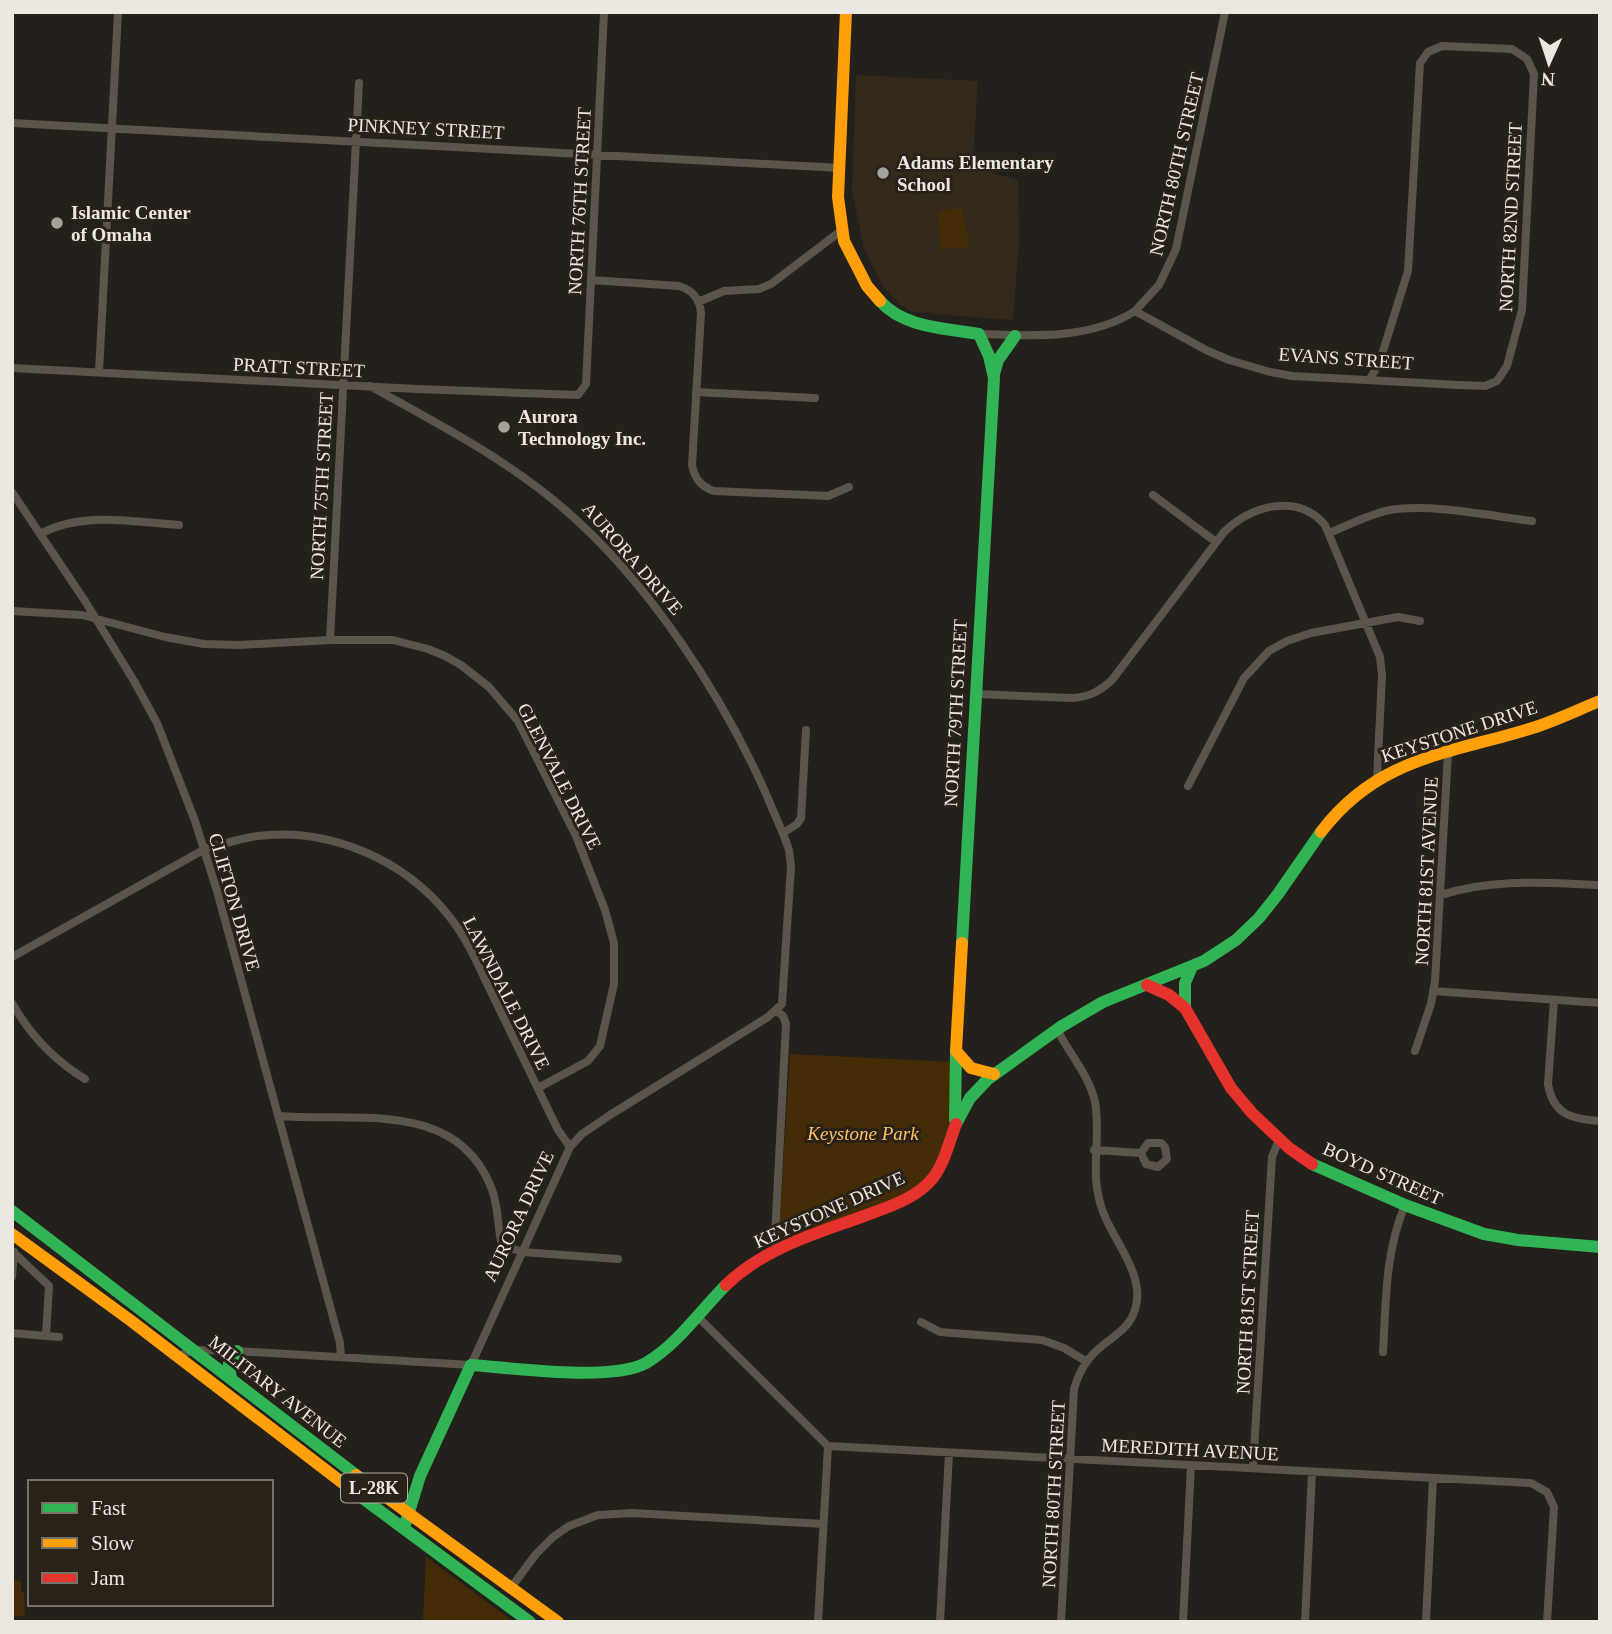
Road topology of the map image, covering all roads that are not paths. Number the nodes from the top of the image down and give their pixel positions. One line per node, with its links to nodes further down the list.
1 (118, 12): 7 (street)
2 (604, 12): 9 (street, NORTH 76TH STREET)
3 (846, 12): 10 (street)
4 (1225, 12): 14 (street, NORTH 80TH STREET)
5 (359, 83): 8 (street, NORTH 75TH STREET)
6 (12, 123): 7 (street, PINKNEY STREET)
7 (113, 128): 8 (street, PINKNEY STREET); 18 (street)
8 (355, 140): 9 (street, PINKNEY STREET); 21 (street, NORTH 75TH STREET)
9 (597, 153): 10 (street, PINKNEY STREET); 12 (street, NORTH 76TH STREET)
10 (839, 168): 11 (street)
11 (842, 230): 13 (street); 15 (street)
12 (591, 280): 13 (street); 24 (street, NORTH 76TH STREET)
13 (698, 302): 25 (street)
14 (1135, 312): 16 (street); 20 (street, EVANS STREET)
15 (979, 334): 16 (street); 19 (street, NORTH 79TH STREET)
16 (1015, 336): 19 (street, NORTH 79TH STREET)
17 (12, 368): 18 (street, PRATT STREET)
18 (99, 372): 21 (street, PRATT STREET)
19 (994, 378): 40 (street, NORTH 79TH STREET)
20 (1369, 380): 23 (street, EVANS STREET); 23 (street, NORTH 82ND STREET)
21 (342, 385): 22 (street, PRATT STREET); 39 (street, NORTH 75TH STREET)
22 (370, 386): 24 (street, PRATT STREET); 46 (street, AURORA DRIVE)
23 (1485, 386)
24 (583, 391)
25 (696, 392): 26 (street); 27 (street)
26 (815, 398)
27 (849, 487)
28 (12, 492): 33 (street, CLIFTON DRIVE)
29 (1153, 495): 34 (street)
30 (1532, 521): 32 (street)
31 (179, 524): 33 (street)
32 (1329, 533): 34 (street); 38 (street)
33 (40, 534): 36 (street, CLIFTON DRIVE)
34 (1216, 542): 40 (street)
35 (12, 611): 36 (street, GLENVALE DRIVE)
36 (97, 620): 39 (street, GLENVALE DRIVE); 47 (street, CLIFTON DRIVE)
37 (1420, 621): 38 (street)
38 (1368, 623): 44 (street); 45 (street)
39 (330, 640): 64 (street, GLENVALE DRIVE)
40 (976, 694): 60 (street, NORTH 79TH STREET)
41 (1600, 701): 43 (street, KEYSTONE DRIVE)
42 (806, 730): 46 (street)
43 (1448, 753): 44 (street, KEYSTONE DRIVE); 49 (street, NORTH 81ST AVENUE)
44 (1377, 779): 51 (street, KEYSTONE DRIVE)
45 (1188, 786)
46 (783, 833): 58 (street, AURORA DRIVE)
47 (205, 849): 50 (street, LAWNDALE DRIVE); 64 (street, LAWNDALE DRIVE); 65 (street, CLIFTON DRIVE)
48 (1600, 885): 49 (street)
49 (1441, 895): 53 (street, NORTH 81ST AVENUE)
50 (12, 957)
51 (1191, 969): 52 (street, KEYSTONE DRIVE); 57 (street)
52 (1147, 985): 57 (street, BOYD STREET); 59 (street, KEYSTONE DRIVE)
53 (1433, 992): 54 (street); 61 (street, NORTH 81ST AVENUE)
54 (1554, 1000): 56 (street); 66 (street)
55 (12, 1003): 63 (street)
56 (1600, 1003)
57 (1185, 1008): 68 (street, BOYD STREET)
58 (776, 1010): 69 (street, AURORA DRIVE); 76 (street)
59 (1058, 1031): 62 (street, KEYSTONE DRIVE); 70 (street, NORTH 80TH STREET)
60 (956, 1051): 62 (street); 67 (street, NORTH 79TH STREET)
61 (1415, 1051)
62 (994, 1074): 67 (street, KEYSTONE DRIVE)
63 (85, 1079)
64 (538, 1088): 69 (street, LAWNDALE DRIVE)
65 (279, 1116): 78 (street); 90 (street, CLIFTON DRIVE)
66 (1600, 1121)
67 (954, 1127): 76 (street, KEYSTONE DRIVE)
68 (1279, 1140): 72 (street, BOYD STREET); 98 (street, NORTH 81ST STREET)
69 (570, 1147): 78 (street, AURORA DRIVE)
70 (1094, 1150): 71 (street); 91 (street, NORTH 80TH STREET)
71 (1141, 1153)
72 (1405, 1205): 75 (street, BOYD STREET); 88 (street)
73 (12, 1211): 86 (street, MILITARY AVENUE / L-28K)
74 (12, 1234): 89 (street, MILITARY AVENUE / L-28K)
75 (1600, 1247)
76 (777, 1250): 81 (street, KEYSTONE DRIVE)
77 (13, 1251): 80 (street); 84 (street)
78 (522, 1252): 79 (street); 92 (street, AURORA DRIVE)
79 (618, 1259)
80 (12, 1277)
81 (697, 1316): 92 (street, KEYSTONE DRIVE); 94 (street)
82 (920, 1322): 91 (street)
83 (12, 1333): 84 (street)
84 (46, 1336): 85 (street)
85 (59, 1337)
86 (194, 1350): 87 (street, KEYSTONE DRIVE); 89 (street, KEYSTONE DRIVE); 93 (street, MILITARY AVENUE / L-28K)
87 (237, 1351): 90 (street, KEYSTONE DRIVE); 93 (street)
88 (1383, 1352)
89 (177, 1356): 103 (street, MILITARY AVENUE / L-28K)
90 (341, 1357): 92 (street, KEYSTONE DRIVE)
91 (1087, 1362): 96 (street, NORTH 80TH STREET)
92 (471, 1364): 101 (street, AURORA DRIVE)
93 (231, 1379): 101 (street, MILITARY AVENUE / L-28K)
94 (828, 1446): 95 (street, MEREDITH AVENUE); 102 (street)
95 (949, 1453): 96 (street, MEREDITH AVENUE); 108 (street)
96 (1070, 1459): 97 (street, MEREDITH AVENUE); 109 (street, NORTH 80TH STREET)
97 (1191, 1466): 98 (street, MEREDITH AVENUE); 110 (street)
98 (1253, 1467): 99 (street, MEREDITH AVENUE)
99 (1312, 1472): 100 (street, MEREDITH AVENUE); 111 (street)
100 (1433, 1478): 112 (street); 113 (street, MEREDITH AVENUE)
101 (407, 1512): 103 (street, AURORA DRIVE); 104 (street, MILITARY AVENUE / L-28K)
102 (823, 1524): 104 (street); 107 (street)
103 (404, 1528): 105 (street, MILITARY AVENUE / L-28K)
104 (510, 1589): 106 (street, MILITARY AVENUE / L-28K)
105 (530, 1622)
106 (558, 1622)
107 (818, 1622)
108 (940, 1622)
109 (1061, 1622)
110 (1183, 1622)
111 (1305, 1622)
112 (1426, 1622)
113 (1548, 1622)

